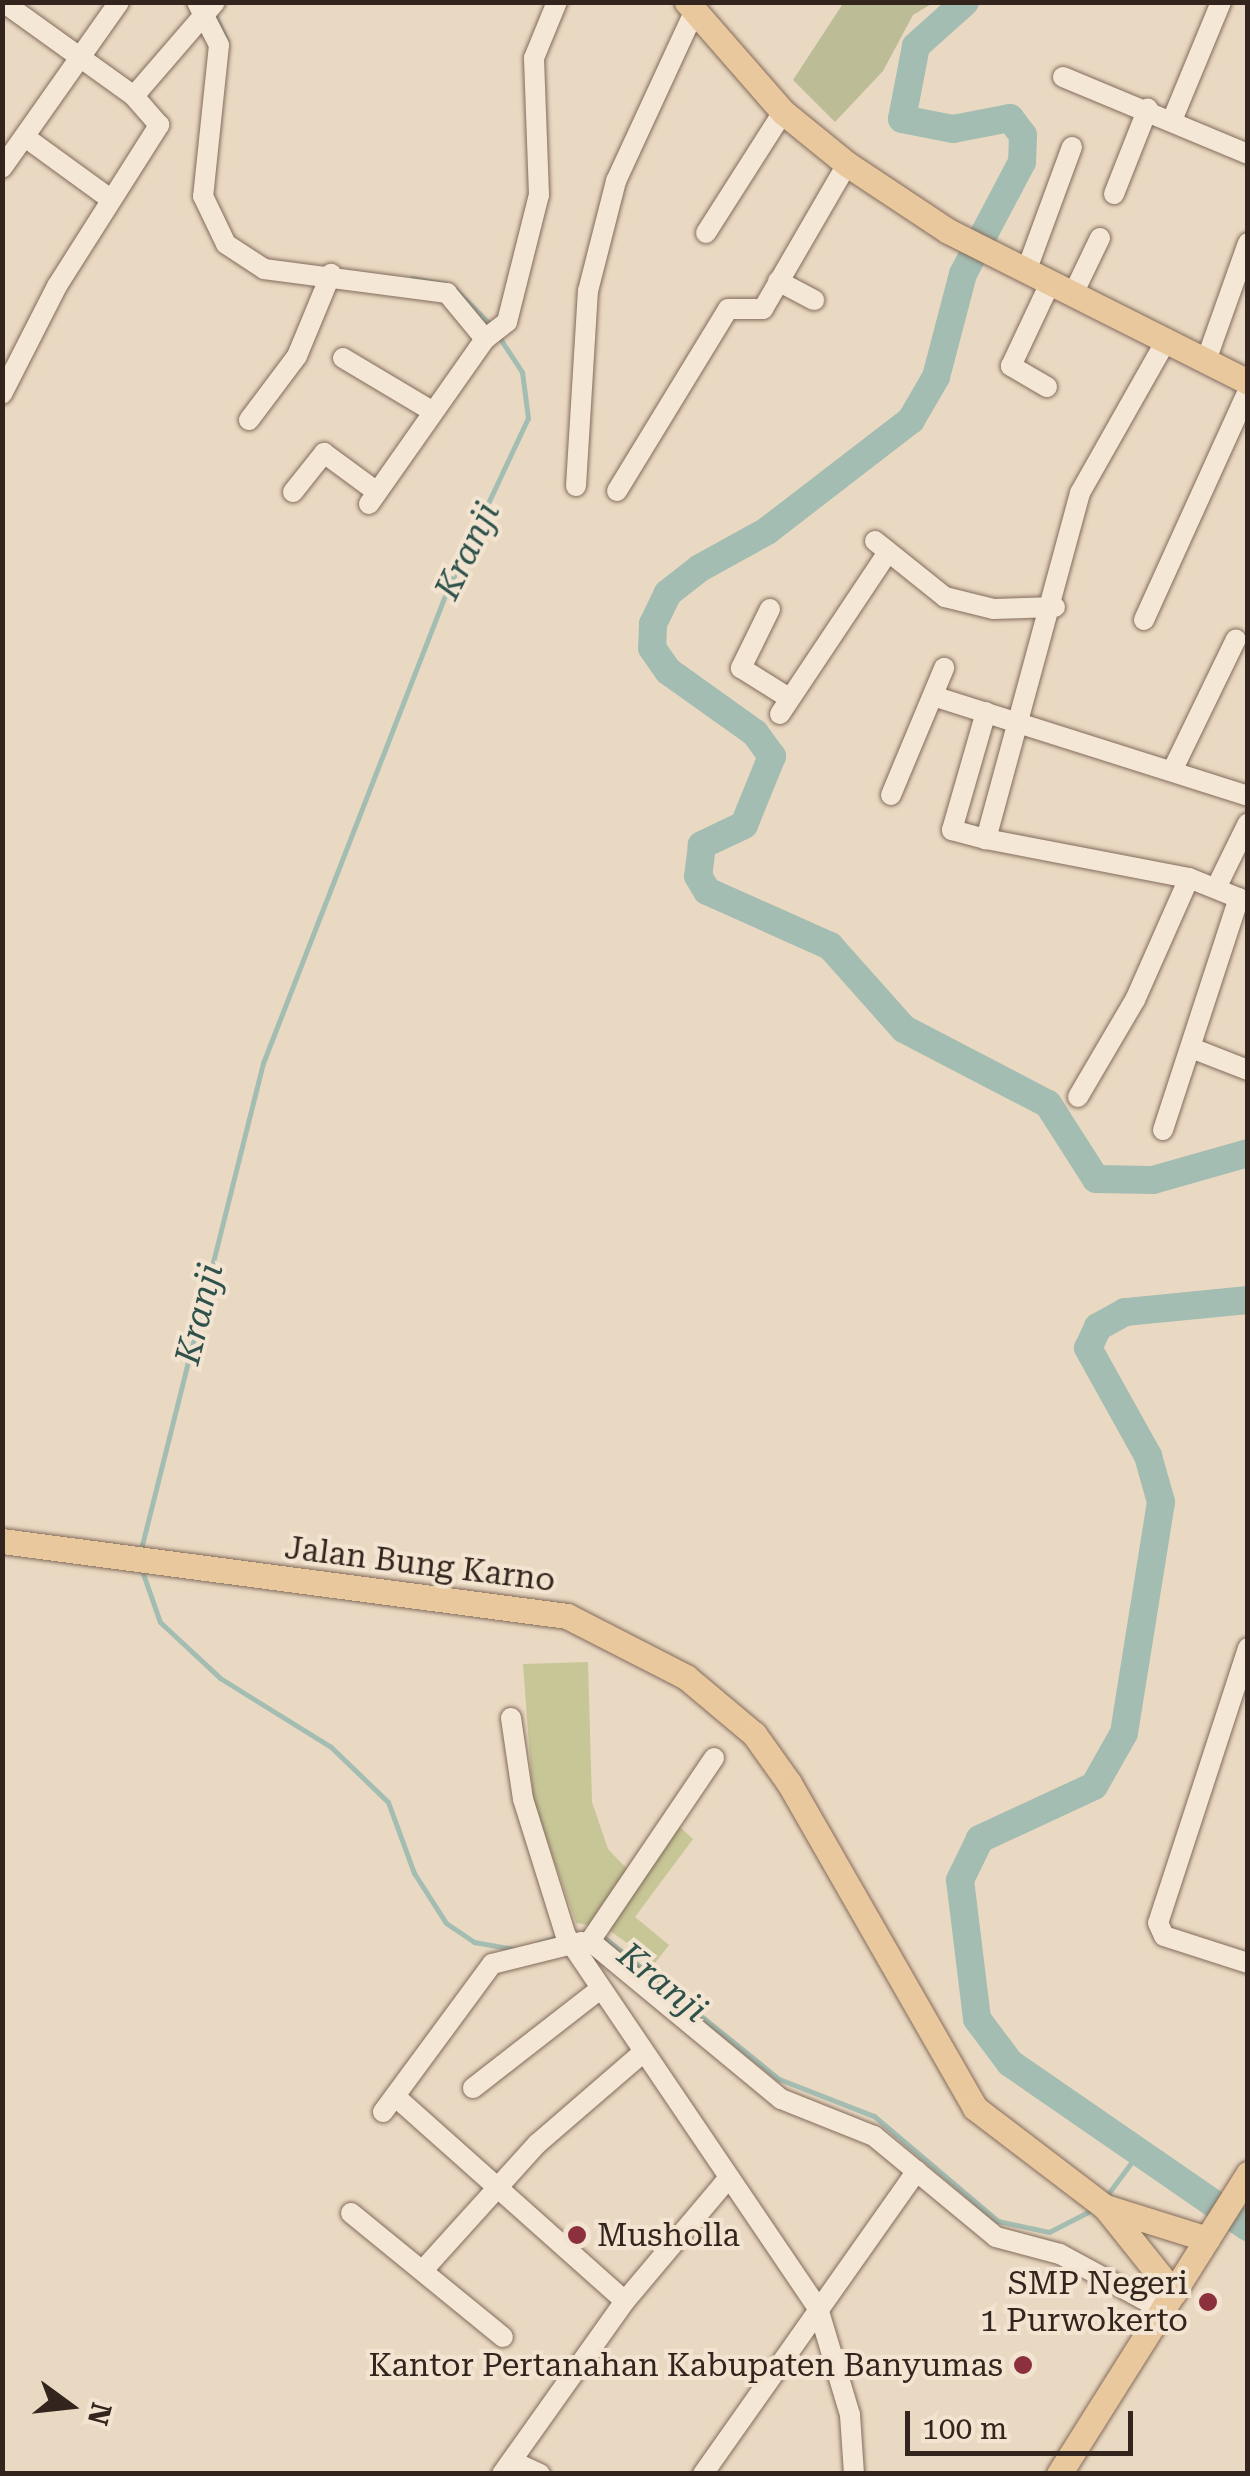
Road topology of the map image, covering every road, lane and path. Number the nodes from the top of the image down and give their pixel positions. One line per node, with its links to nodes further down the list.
1 (2, 2): 6 (street)
2 (119, 2): 8 (street)
3 (557, 2): 29 (street)
4 (1221, 2): 13 (street)
5 (207, 7): 10 (street); 25 (street)
6 (26, 9): 8 (street)
7 (699, 9): 12 (main road); 39 (street)
8 (80, 54): 10 (street); 14 (street)
9 (1063, 77): 11 (street)
10 (134, 96): 20 (street)
11 (1148, 108): 13 (street); 19 (street)
12 (783, 112): 18 (main road); 21 (street)
13 (1174, 118): 16 (street)
14 (25, 137): 17 (street); 20 (street)
15 (1072, 146): 24 (street)
16 (1248, 154)
17 (5, 159)
18 (847, 164): 24 (main road); 26 (street)
19 (1114, 194)
20 (109, 198): 36 (street)
21 (706, 233)
22 (1100, 238): 27 (street)
23 (1248, 243): 32 (street)
24 (1025, 268): 27 (main road)
25 (332, 274): 29 (street); 38 (street)
26 (778, 281): 28 (street); 40 (street)
27 (1063, 287): 30 (main road); 34 (street)
28 (814, 300)
29 (491, 335): 37 (street)
30 (1168, 339): 32 (main road); 42 (street)
31 (344, 358): 37 (street)
32 (1206, 358): 33 (main road)
33 (1248, 382)
34 (1046, 387)
35 (1248, 391): 44 (street)
36 (2, 394)
37 (432, 411): 41 (street)
38 (249, 420)
39 (576, 486)
40 (617, 491)
41 (294, 492)
42 (1055, 607): 43 (street); 49 (street)
43 (770, 609)
44 (1144, 620)
45 (1236, 639): 50 (street)
46 (944, 668): 47 (street)
47 (933, 696): 48 (street); 51 (street)
48 (986, 712): 49 (street); 54 (street)
49 (1022, 724): 50 (street); 54 (street)
50 (1173, 769): 52 (street)
51 (891, 795)
52 (1248, 796)
53 (1248, 823): 56 (street)
54 (986, 839): 55 (street)
55 (1189, 878): 56 (street); 60 (street)
56 (1216, 888): 57 (street)
57 (1243, 900): 58 (street)
58 (1194, 1049): 59 (street); 61 (street)
59 (1248, 1070)
60 (1078, 1097)
61 (1163, 1130)
62 (2, 1541): 75 (main road, Jalan Bung Karno)
63 (1248, 1648): 67 (street)
64 (511, 1718): 66 (street)
65 (714, 1758): 66 (street)
66 (578, 1933): 68 (street); 71 (street); 74 (street)
67 (1248, 1964)
68 (600, 1989): 69 (street); 70 (street)
69 (640, 2055): 72 (street); 74 (street)
70 (473, 2088)
71 (917, 2171): 80 (street); 81 (street)
72 (726, 2181): 79 (street); 81 (street)
73 (1244, 2181): 77 (main road)
74 (494, 2188): 78 (street); 79 (street)
75 (1098, 2202): 77 (main road); 80 (main road)
76 (350, 2213): 78 (street)
77 (1210, 2235): 80 (main road)
78 (424, 2269): 82 (street)
79 (625, 2301): 83 (street)
80 (1168, 2302): 87 (main road)
81 (818, 2308): 85 (street); 86 (street)
82 (504, 2337)
83 (507, 2467): 84 (street)
84 (540, 2474)
85 (703, 2474)
86 (854, 2474)
87 (1060, 2474)

